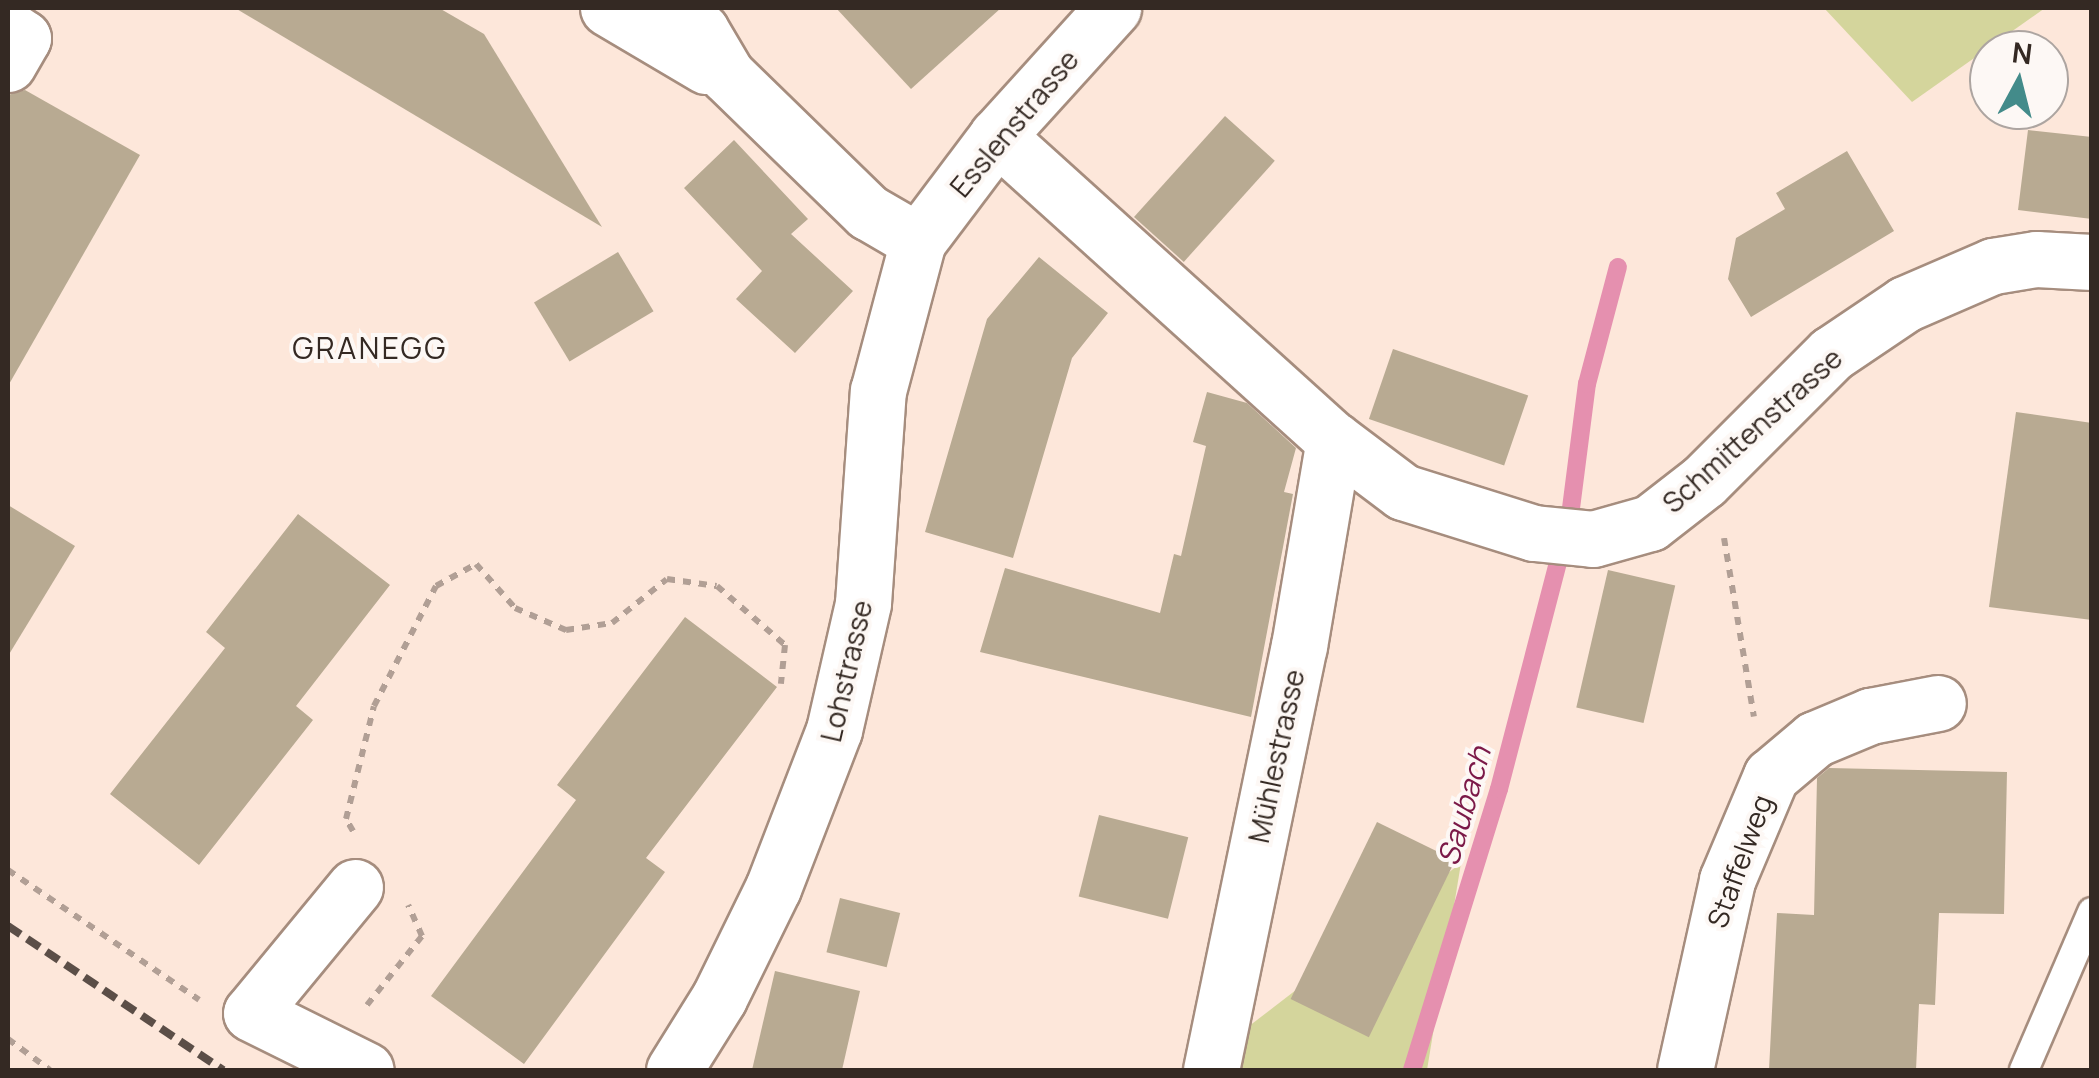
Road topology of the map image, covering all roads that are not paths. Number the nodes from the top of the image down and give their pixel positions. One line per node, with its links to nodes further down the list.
1 (608, 8): 6 (street)
2 (674, 8): 6 (street)
3 (1113, 8): 7 (street, Esslenstrasse)
4 (8, 28): 5 (street)
5 (8, 64)
6 (727, 76): 8 (street)
7 (997, 136): 8 (street, Esslenstrasse); 10 (street, Schmittenstrasse)
8 (918, 241): 15 (street, Lohstrasse)
9 (2092, 262): 10 (street, Schmittenstrasse)
10 (1334, 440): 16 (street, Mühlestrasse)
11 (1938, 703): 17 (street, Staffelweg)
12 (370, 872): 14 (street)
13 (2092, 912): 18 (lane)
14 (347, 1061)
15 (674, 1070)
16 (1211, 1070)
17 (1685, 1070)
18 (2024, 1070)

